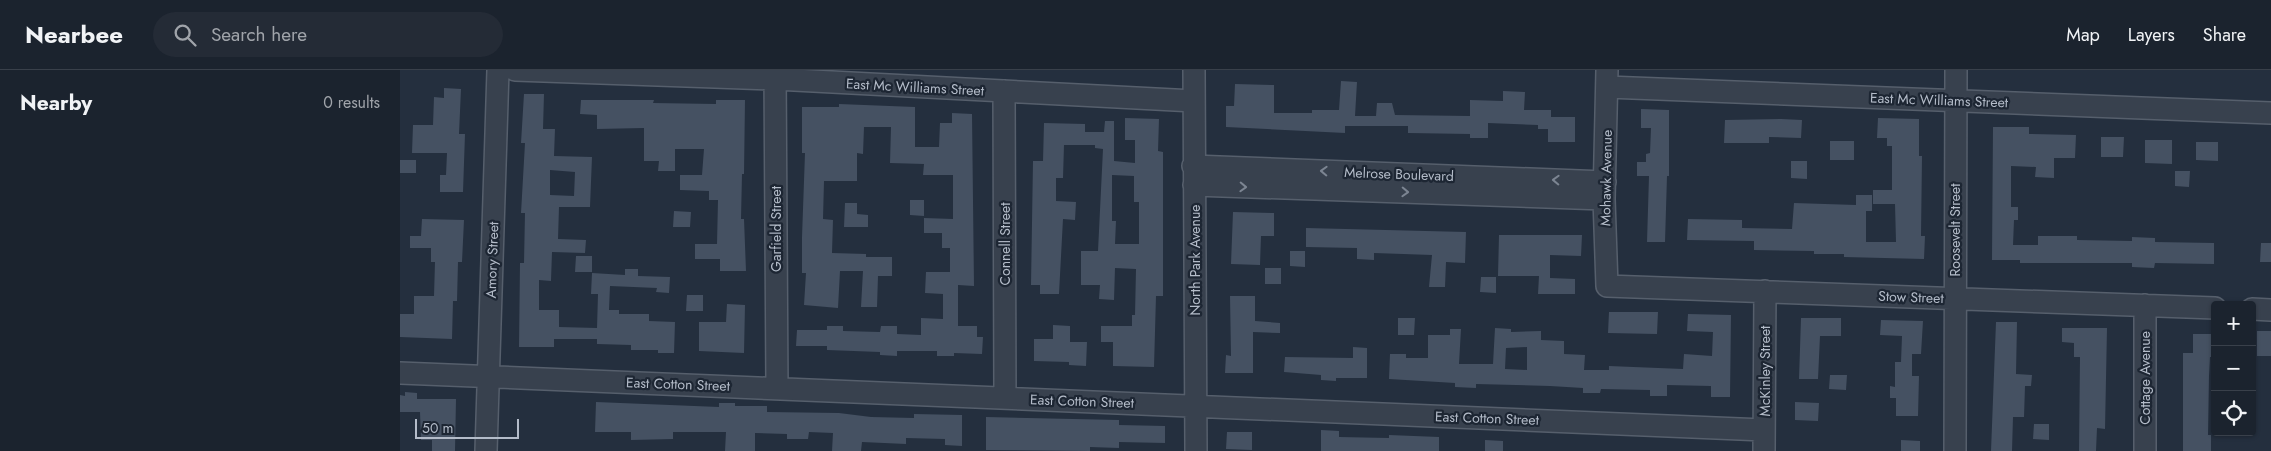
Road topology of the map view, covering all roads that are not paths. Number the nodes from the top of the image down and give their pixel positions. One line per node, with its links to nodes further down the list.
1 (498, 70): 21 (street, Amory Street)
2 (515, 70): 5 (street, East Mc Williams Street)
3 (1194, 70): 8 (street, North Park Avenue)
4 (1956, 70): 9 (street, Roosevelt Street)
5 (775, 75): 7 (street, East Mc Williams Street); 22 (street, Garfield Street)
6 (1607, 78): 9 (street, East Mc Williams Street); 12 (street, Mohawk Avenue)
7 (1004, 91): 8 (street, East Mc Williams Street); 23 (street, Connell Street)
8 (1194, 101): 11 (street, North Park Avenue)
9 (1956, 101): 10 (street, East Mc Williams Street); 15 (street, Roosevelt Street)
10 (2271, 114)
11 (1194, 176): 12 (street, Melrose Boulevard); 24 (street, North Park Avenue)
12 (1604, 191): 13 (street, Mohawk Avenue)
13 (1607, 286): 14 (street, Stow Street)
14 (1765, 291): 15 (street, Stow Street); 25 (street, McKinley Street)
15 (1955, 298): 16 (street, Stow Street); 28 (street, Roosevelt Street)
16 (2145, 305): 17 (street, Stow Street); 29 (street, Cottage Avenue)
17 (2211, 308)
18 (2256, 309): 19 (street)
19 (2271, 310)
20 (400, 373): 21 (street, East Cotton Street)
21 (488, 377): 22 (street, East Cotton Street); 26 (street, Amory Street)
22 (777, 388): 23 (street, East Cotton Street)
23 (1005, 397): 24 (street, East Cotton Street)
24 (1195, 406): 25 (street, East Cotton Street); 27 (street, North Park Avenue)
25 (1764, 441)
26 (486, 451)
27 (1196, 451)
28 (1955, 451)
29 (2145, 451)

